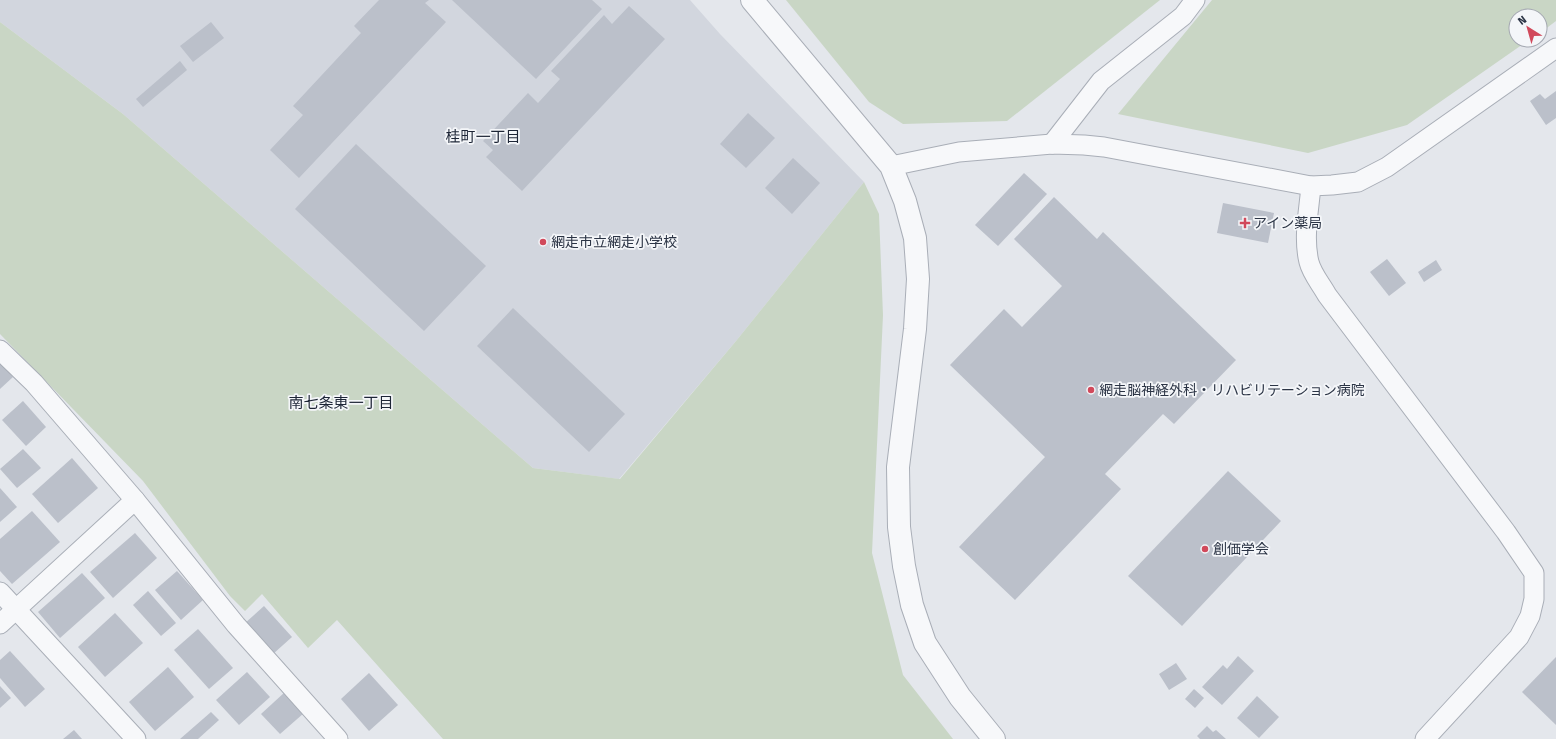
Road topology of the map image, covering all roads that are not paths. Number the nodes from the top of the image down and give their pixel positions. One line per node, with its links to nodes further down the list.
1 (752, 0): 5 (street)
2 (1195, 0): 4 (street)
3 (1556, 48): 6 (street)
4 (1052, 144): 5 (street); 6 (street)
5 (891, 166): 14 (street)
6 (1311, 186): 15 (street)
7 (0, 350): 8 (street)
8 (134, 500): 10 (street); 13 (street)
9 (0, 592): 10 (street)
10 (16, 609): 11 (street); 12 (street)
11 (0, 624)
12 (136, 739)
13 (338, 739)
14 (994, 739)
15 (1425, 739)

